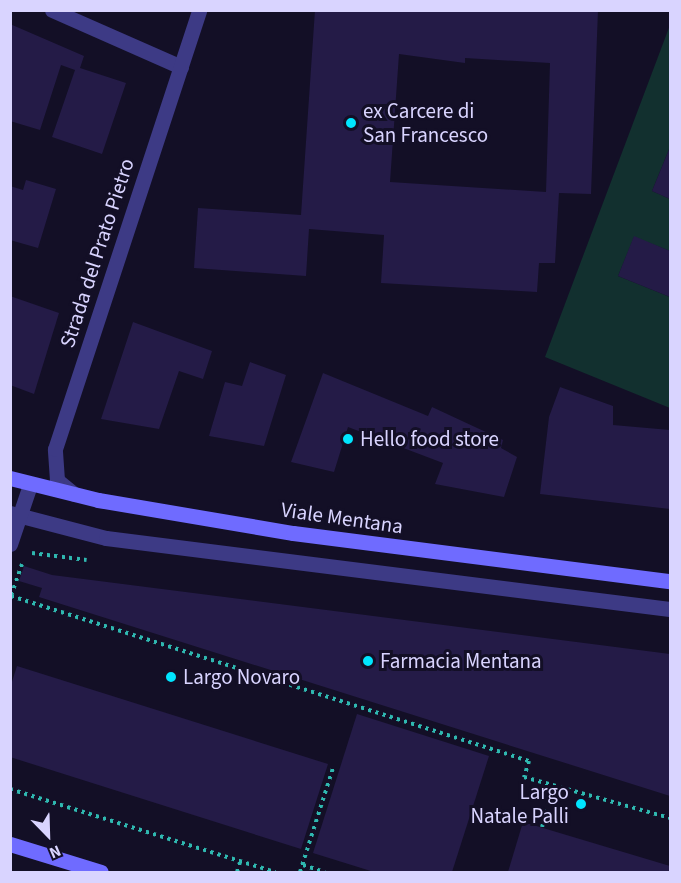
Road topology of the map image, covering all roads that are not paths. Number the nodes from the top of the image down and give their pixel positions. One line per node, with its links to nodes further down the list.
1 (52, 10): 3 (street)
2 (199, 10): 3 (street, Strada del Prato Pietro)
3 (181, 67): 6 (street, Strada del Prato Pietro)
4 (10, 478): 5 (main road, Viale Mentana)
5 (30, 485): 6 (main road, Viale Mentana); 7 (street)
6 (83, 497): 9 (main road, Viale Mentana)
7 (15, 515): 8 (street); 10 (street)
8 (10, 544)
9 (670, 581)
10 (670, 609)
11 (10, 844): 12 (main road)
12 (101, 873)

